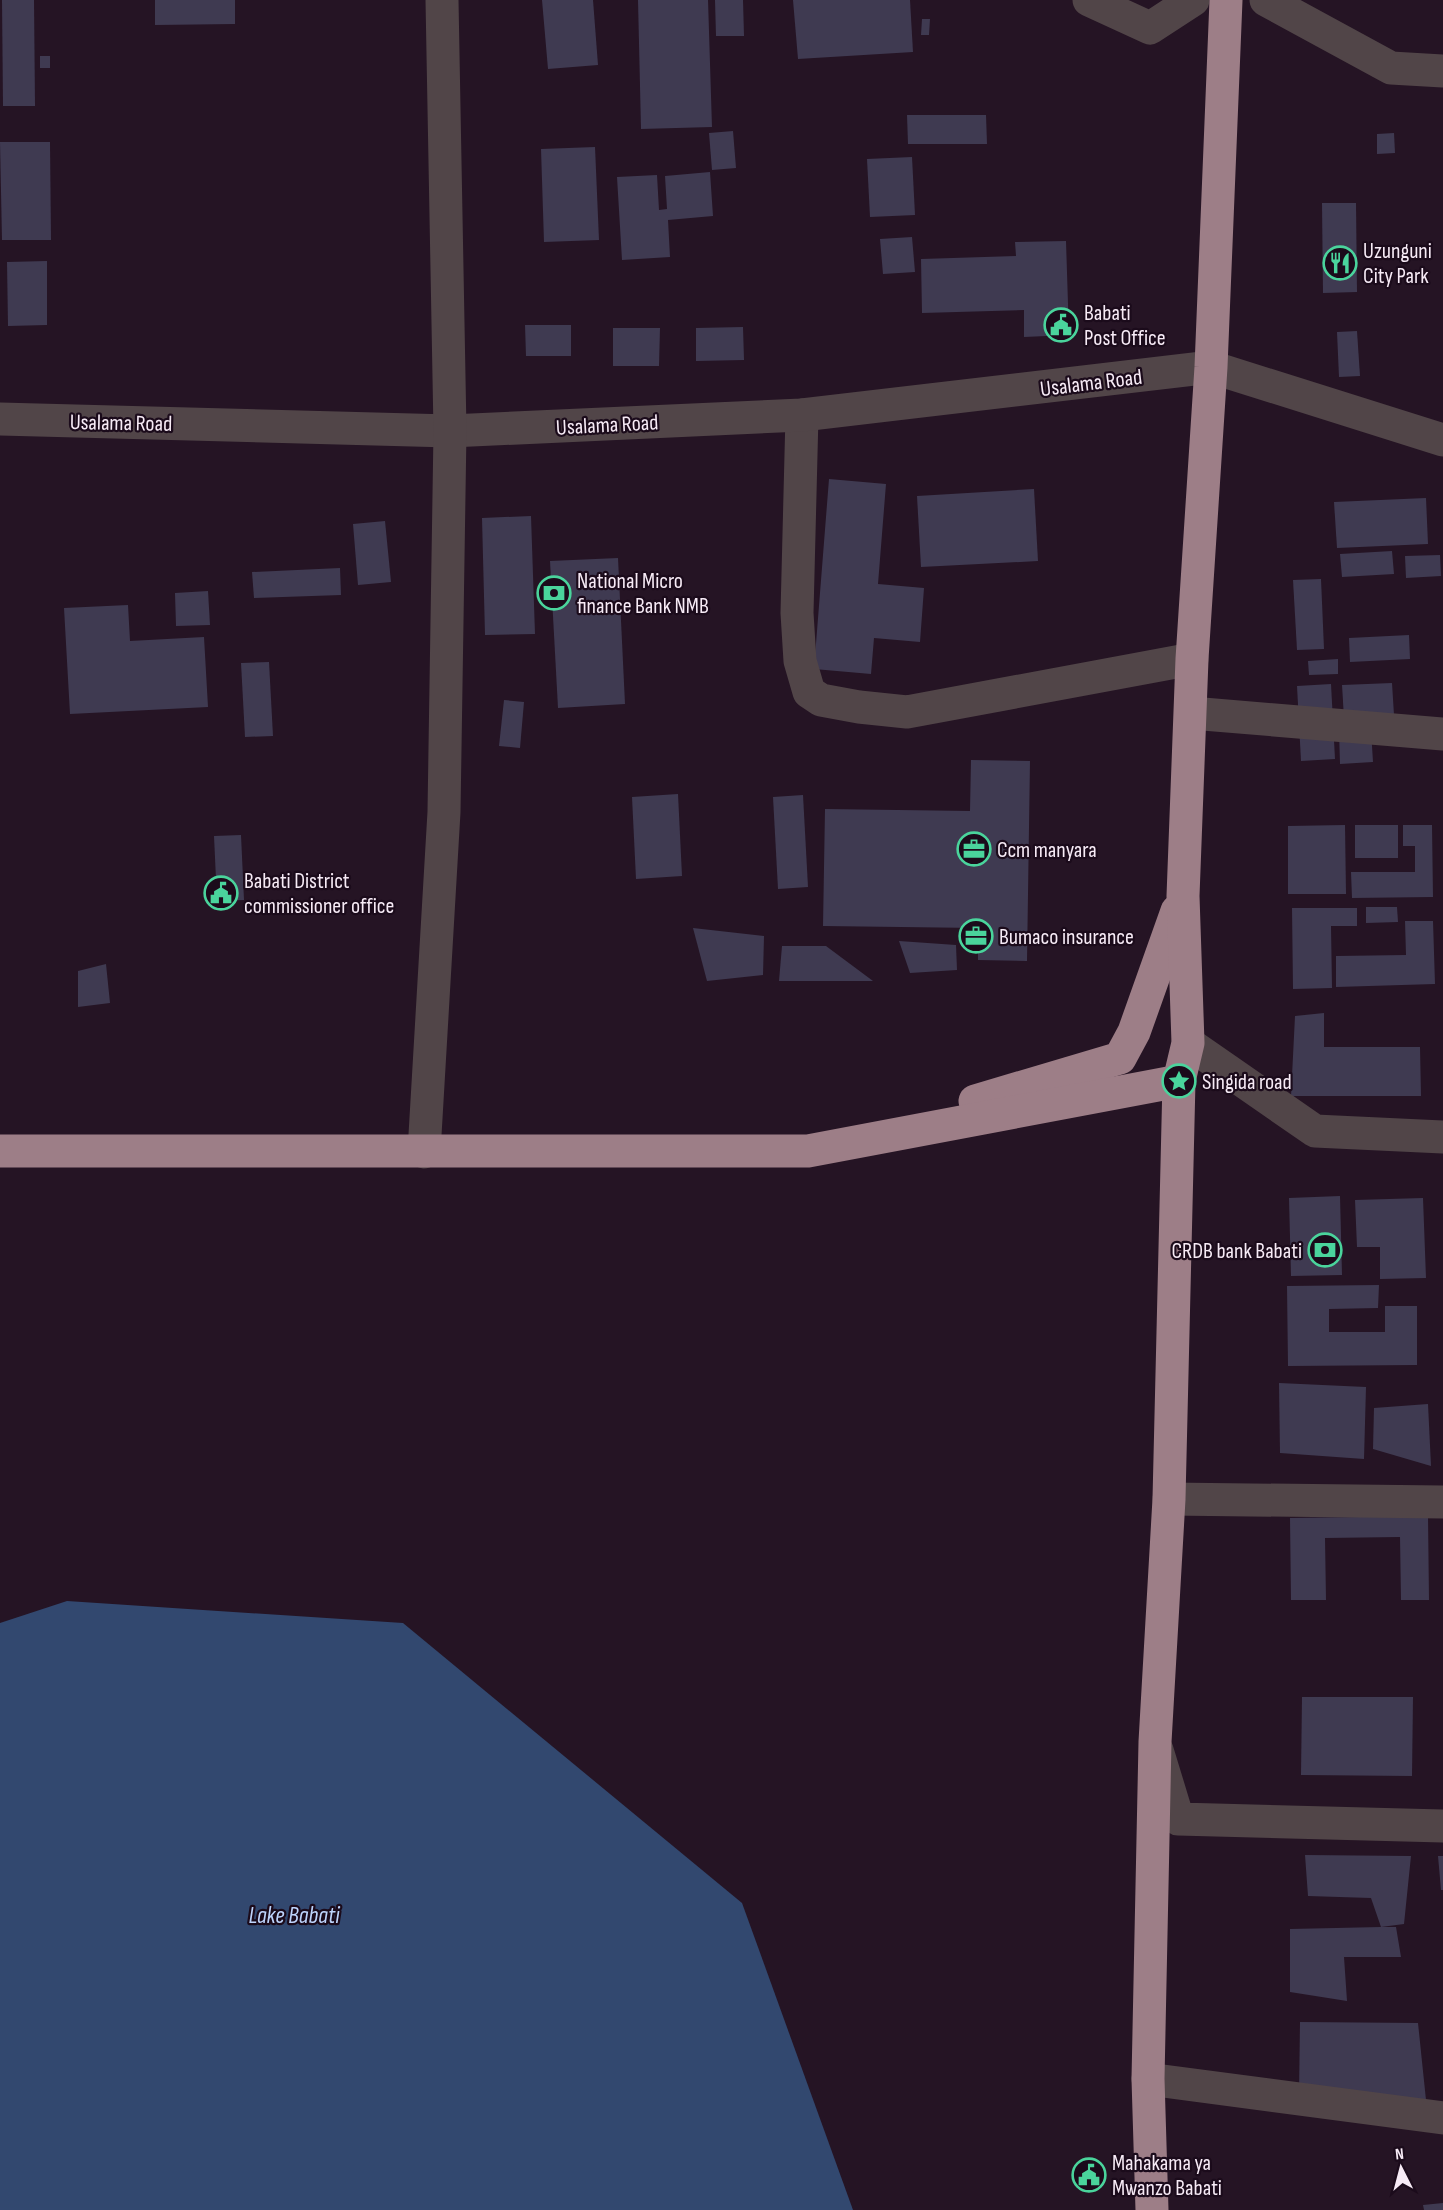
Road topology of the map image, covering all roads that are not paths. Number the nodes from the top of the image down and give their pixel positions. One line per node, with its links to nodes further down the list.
1 (442, 0): 10 (street)
2 (1089, 0): 3 (street)
3 (1193, 0)
4 (1226, 0): 7 (highway)
5 (1266, 0): 6 (street)
6 (1443, 71)
7 (1211, 368): 8 (street, Usalama Road); 11 (street); 12 (highway)
8 (802, 416): 10 (street, Usalama Road); 12 (street)
9 (0, 419): 10 (street, Usalama Road)
10 (450, 431): 21 (street)
11 (1443, 440)
12 (1192, 659): 13 (highway)
13 (1191, 713): 14 (street); 15 (highway)
14 (1443, 734)
15 (1183, 896): 16 (highway); 20 (highway)
16 (1188, 1043): 17 (highway); 18 (street)
17 (1179, 1081): 20 (highway); 22 (highway)
18 (1443, 1137)
19 (0, 1151): 21 (highway)
20 (808, 1151): 21 (highway)
21 (424, 1152)
22 (1169, 1499): 23 (street); 24 (highway)
23 (1443, 1502)
24 (1155, 1742): 25 (street); 26 (highway)
25 (1443, 1826)
26 (1148, 2079): 27 (street); 28 (highway)
27 (1443, 2118)
28 (1152, 2210)

